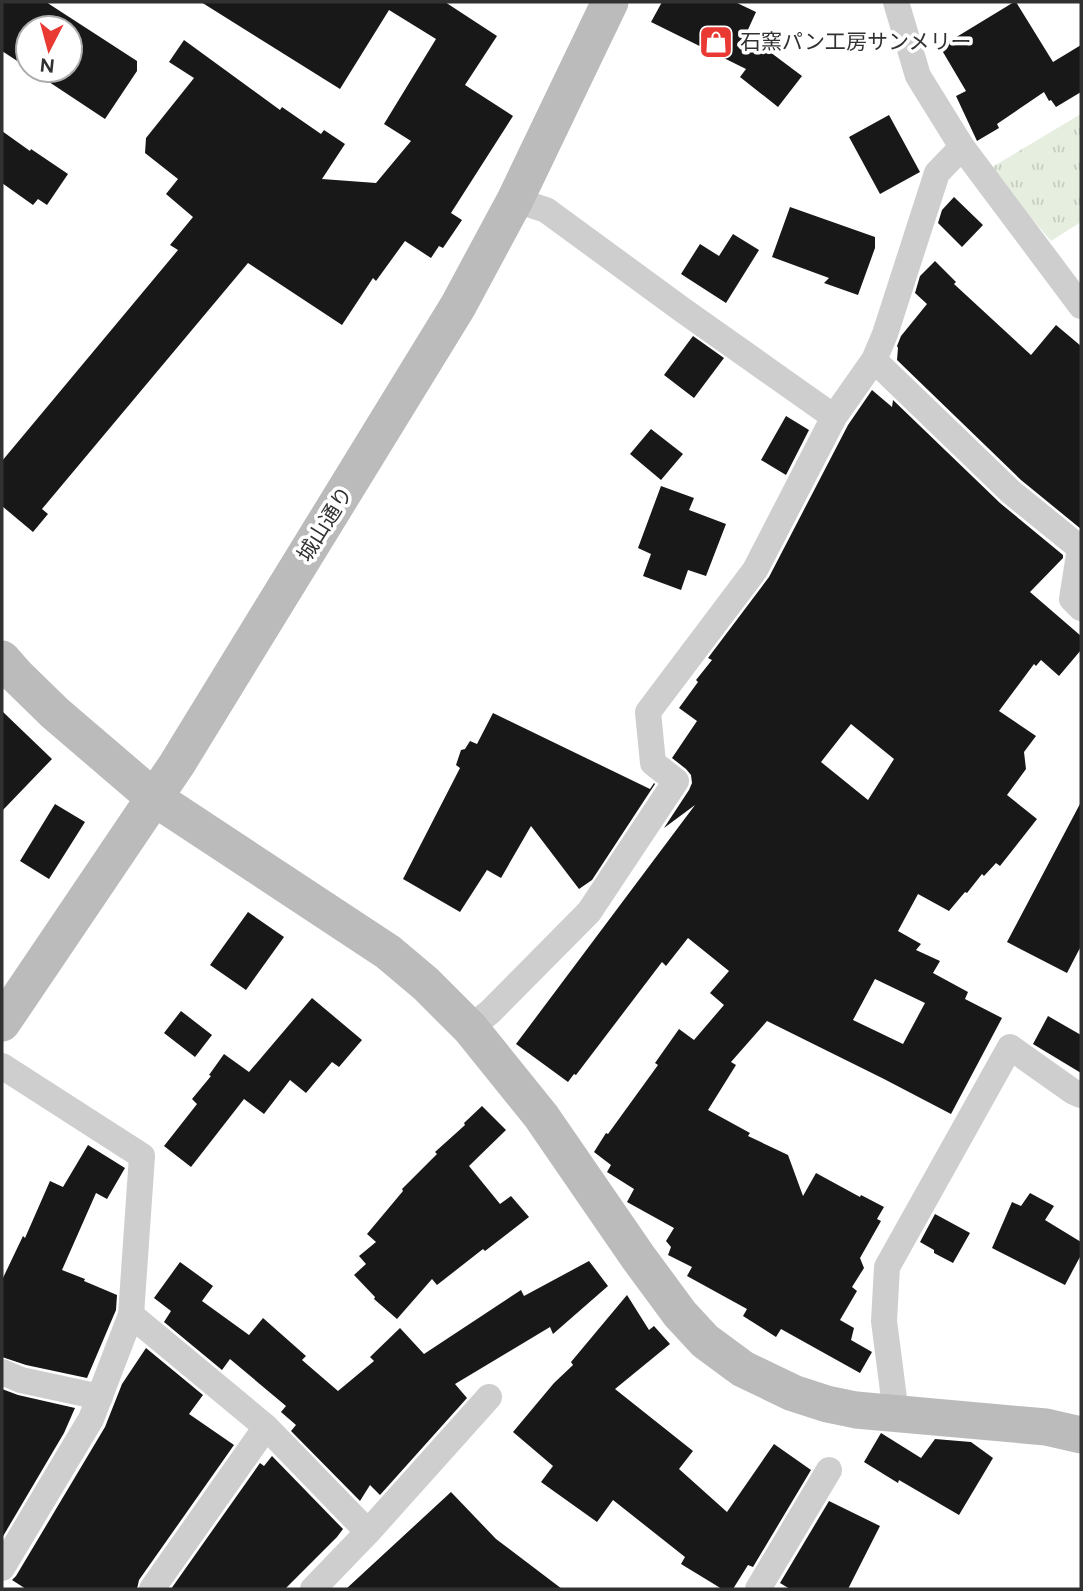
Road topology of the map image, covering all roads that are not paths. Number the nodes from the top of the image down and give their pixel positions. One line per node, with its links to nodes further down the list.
1 (610, 2): 4 (street, 城山通り)
2 (896, 2): 3 (street)
3 (962, 148): 5 (street); 6 (street)
4 (515, 200): 7 (street); 10 (street, 城山通り)
5 (1081, 306)
6 (874, 360): 7 (street); 8 (street)
7 (834, 417): 12 (street)
8 (1081, 608)
9 (2, 659): 10 (street)
10 (153, 797): 11 (street, 城山通り); 12 (street)
11 (2, 1023)
12 (470, 1028): 19 (street)
13 (2, 1066): 15 (street)
14 (1081, 1096): 19 (street)
15 (131, 1315): 17 (street); 20 (street)
16 (2, 1372): 17 (street)
17 (100, 1397): 24 (street)
18 (489, 1397): 23 (street)
19 (896, 1414): 21 (street)
20 (267, 1427): 23 (street); 25 (street)
21 (1081, 1435)
22 (829, 1470): 27 (street)
23 (369, 1532): 26 (street)
24 (2, 1568)
25 (152, 1589)
26 (313, 1589)
27 (758, 1589)

